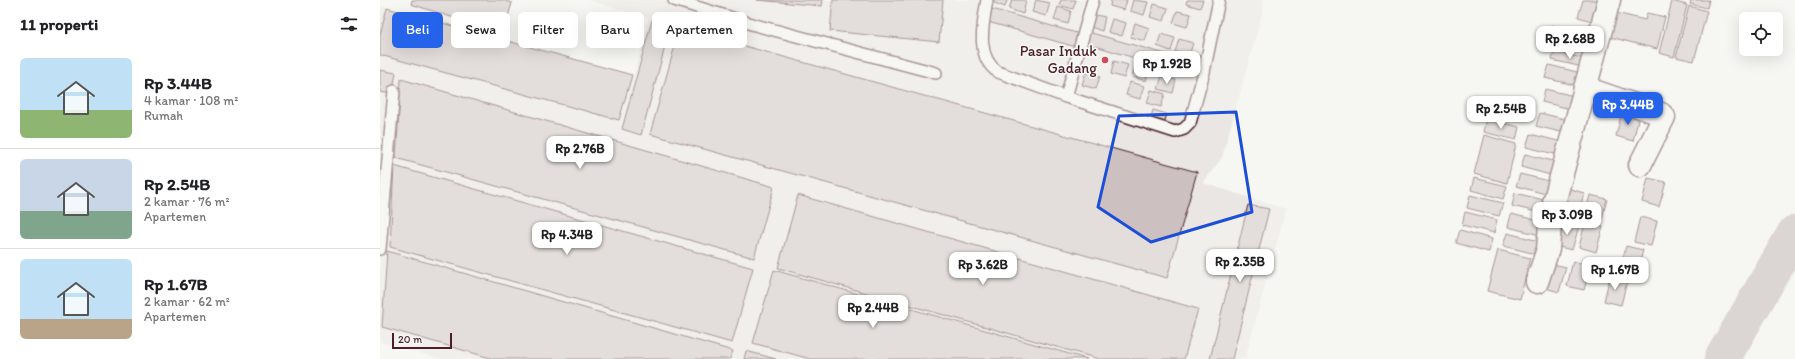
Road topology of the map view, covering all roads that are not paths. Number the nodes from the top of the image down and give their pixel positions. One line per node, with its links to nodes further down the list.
1 (674, 0): 6 (lane)
2 (987, 0): 9 (lane)
3 (1093, 0): 9 (lane)
4 (1219, 0): 9 (lane)
5 (1609, 0): 7 (street)
6 (936, 73)
7 (1585, 88): 11 (street); 13 (street)
8 (394, 91): 10 (lane)
9 (1066, 97)
10 (384, 138): 12 (lane)
11 (1640, 165)
12 (380, 249)
13 (1537, 282)

